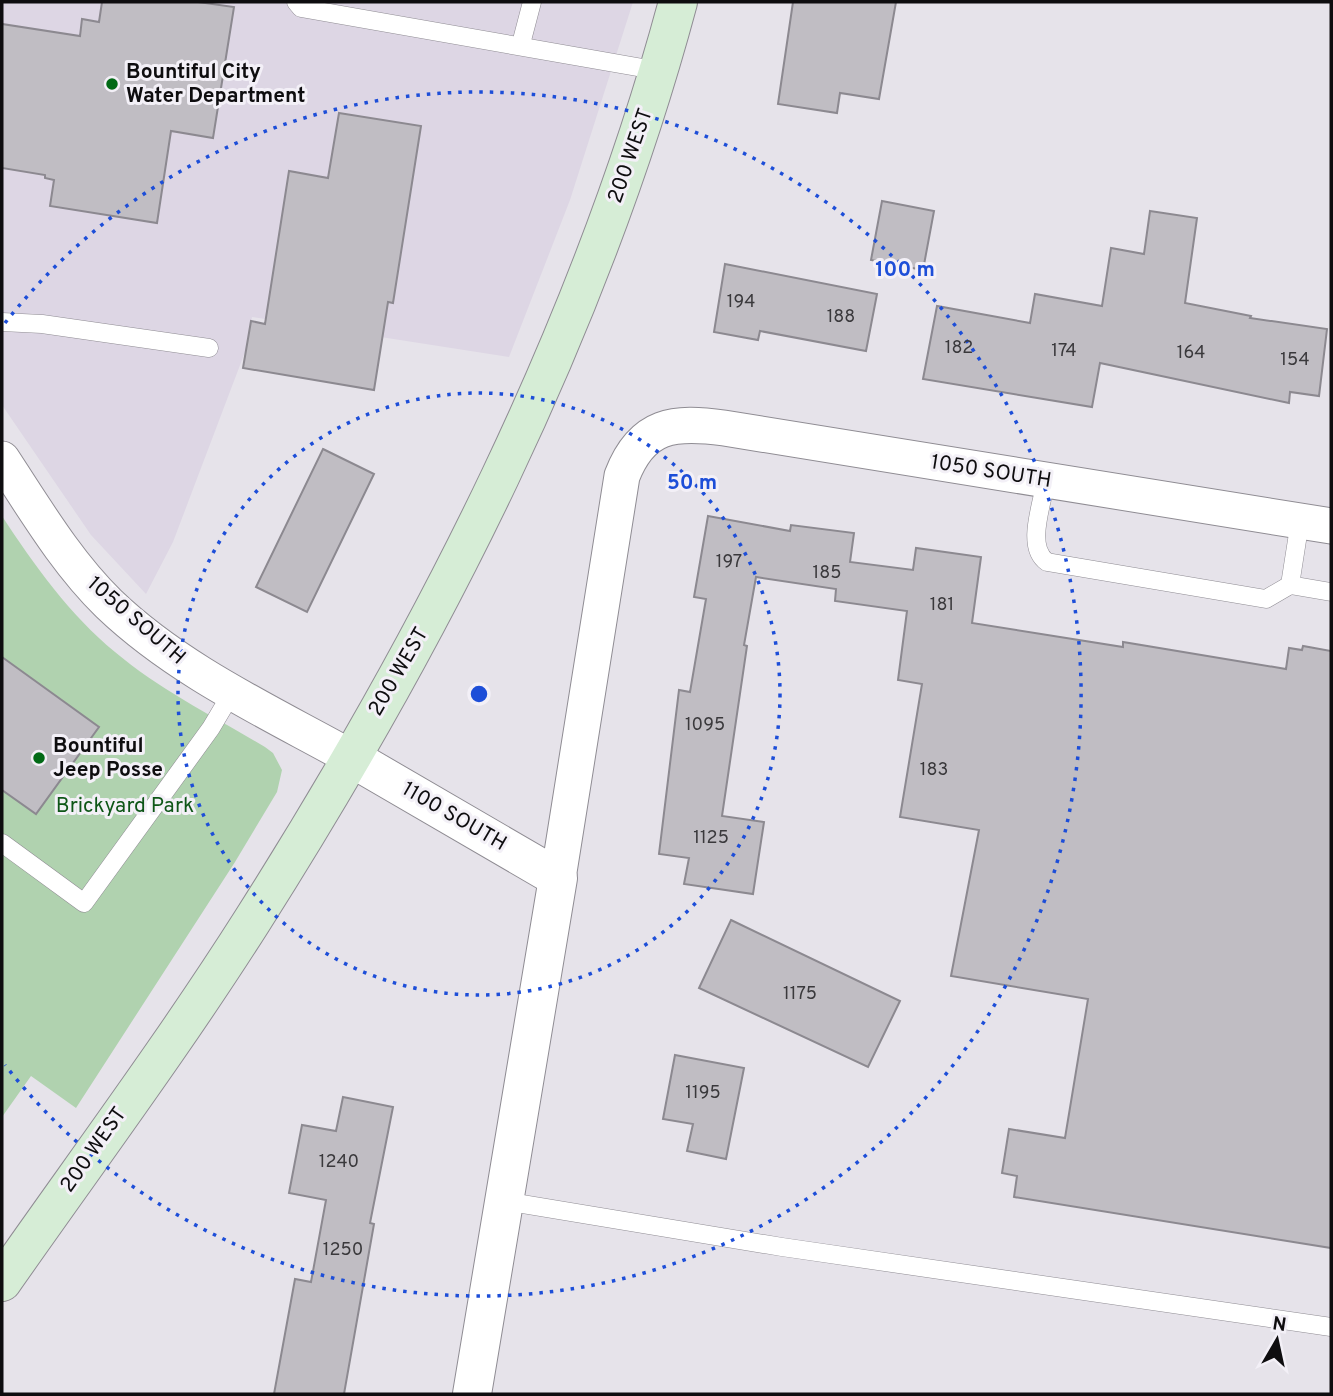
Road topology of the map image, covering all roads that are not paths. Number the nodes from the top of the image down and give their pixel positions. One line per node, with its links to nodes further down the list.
1 (296, 2): 4 (lane)
2 (533, 2): 4 (lane)
3 (678, 2): 5 (main road, 200 WEST)
4 (521, 44): 5 (lane)
5 (660, 71): 14 (main road, 200 WEST)
6 (2, 322): 7 (lane)
7 (209, 348)
8 (2, 459): 13 (street, 1050 SOUTH)
9 (1046, 481): 10 (street, 1050 SOUTH); 11 (lane); 16 (street, 1050 SOUTH)
10 (1315, 524): 11 (lane)
11 (1290, 585): 12 (lane)
12 (1331, 592)
13 (233, 691): 14 (street, 1050 SOUTH); 15 (lane)
14 (350, 757): 16 (street, 1100 SOUTH); 18 (main road, 200 WEST)
15 (2, 843)
16 (558, 877): 17 (street)
17 (504, 1201): 19 (lane); 20 (street)
18 (2, 1282)
19 (1331, 1327)
20 (472, 1394)

